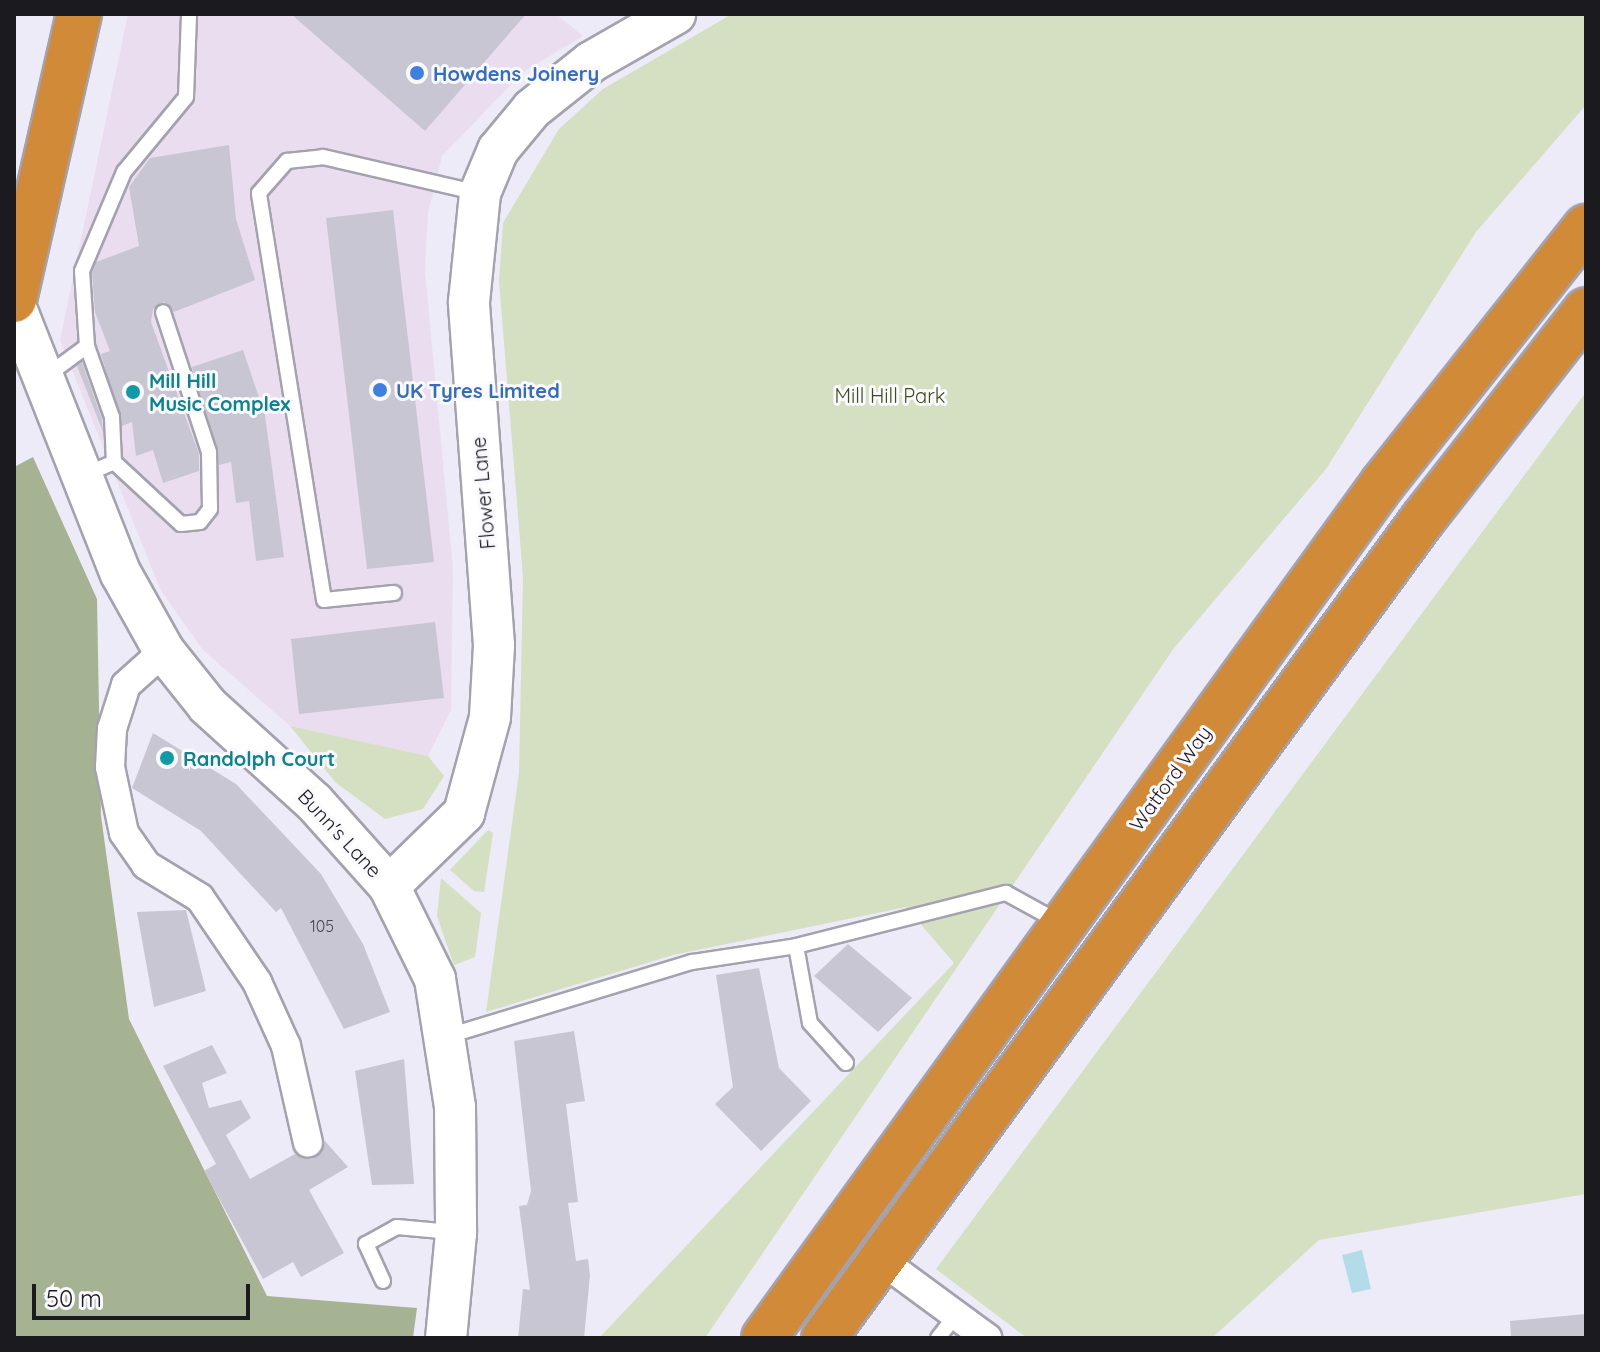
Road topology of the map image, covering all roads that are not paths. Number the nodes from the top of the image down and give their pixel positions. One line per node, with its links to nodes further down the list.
1 (79, 14): 6 (highway)
2 (189, 14): 9 (lane)
3 (675, 14): 4 (street, Flower Lane)
4 (480, 193): 12 (lane); 14 (street, Flower Lane)
5 (1586, 227): 15 (highway, Watford Way)
6 (14, 301): 10 (street, Bunn's Lane)
7 (1586, 310): 21 (highway)
8 (163, 312): 11 (lane)
9 (87, 346): 10 (lane); 11 (lane)
10 (41, 380): 11 (street, Bunn's Lane)
11 (97, 469): 13 (street, Bunn's Lane)
12 (394, 593)
13 (164, 651): 14 (street, Bunn's Lane); 19 (street)
14 (389, 886): 17 (street, Bunn's Lane)
15 (1063, 925): 16 (lane); 25 (highway, Watford Way)
16 (796, 946): 17 (lane); 18 (lane)
17 (447, 1036): 20 (street, Bunn's Lane)
18 (846, 1063)
19 (308, 1143)
20 (456, 1233): 22 (lane); 24 (street, Bunn's Lane)
21 (881, 1260): 23 (street); 26 (highway)
22 (383, 1281)
23 (956, 1315): 27 (lane); 28 (street)
24 (446, 1338)
25 (764, 1338)
26 (824, 1338)
27 (938, 1338)
28 (987, 1338)

